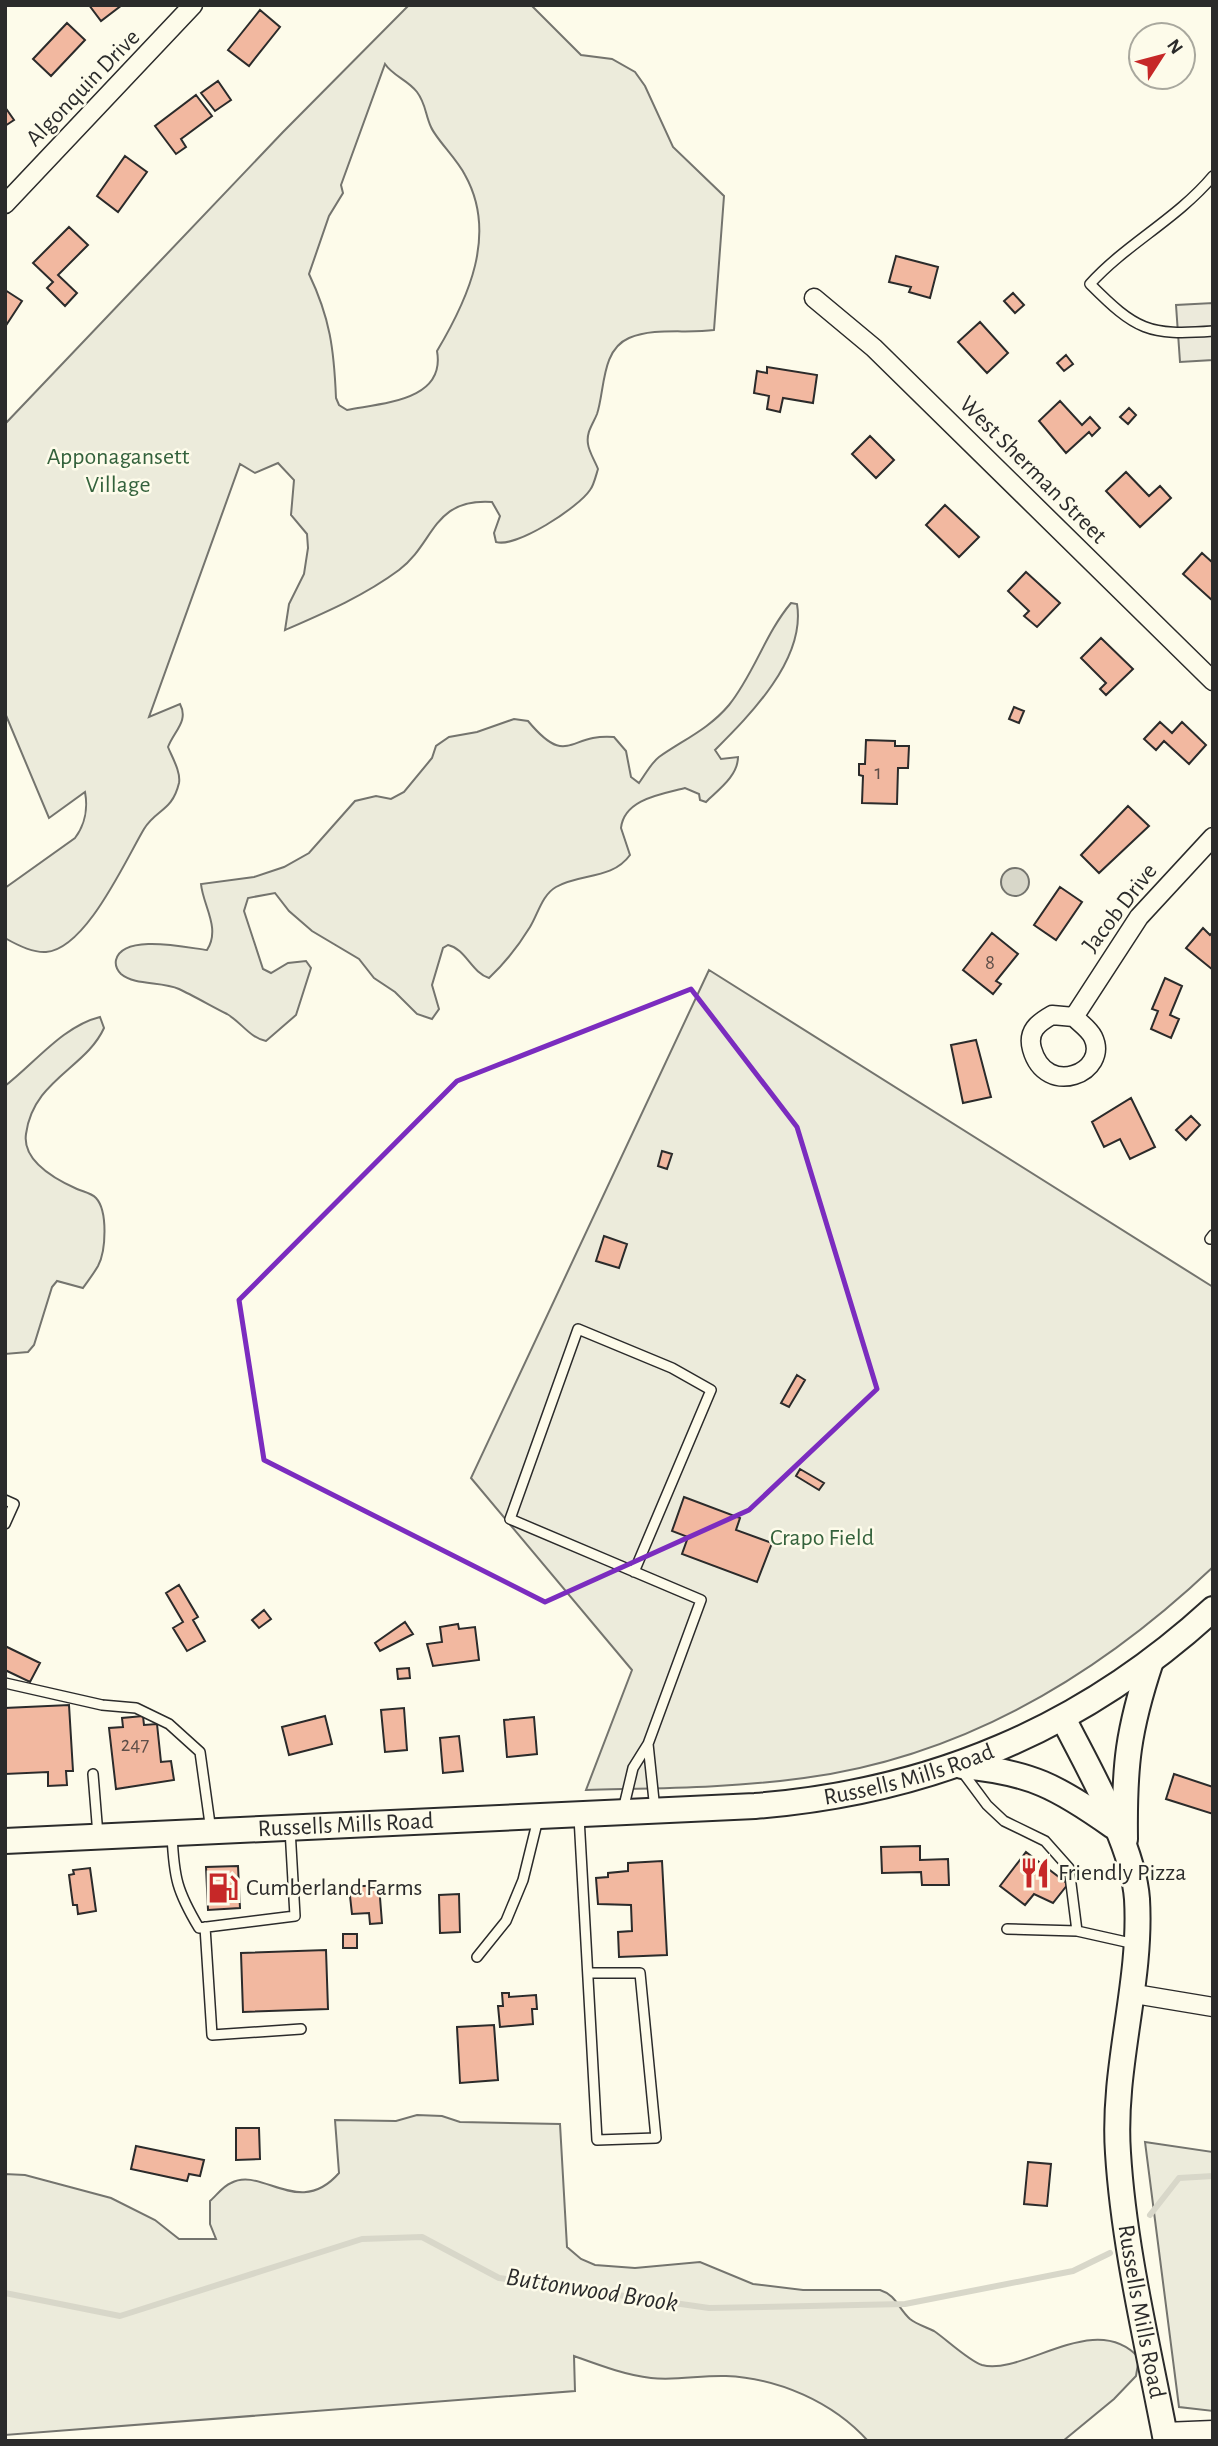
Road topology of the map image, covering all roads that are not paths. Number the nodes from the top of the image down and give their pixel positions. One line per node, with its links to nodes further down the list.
1 (193, 5): 3 (street, Algonquin Drive)
2 (1213, 176): 5 (lane)
3 (5, 204)
4 (814, 298): 6 (street, West Sherman Street)
5 (1213, 331)
6 (1213, 681)
7 (1213, 837): 8 (street, Jacob Drive)
8 (1074, 1017)
9 (5, 1500): 10 (lane)
10 (5, 1524)
11 (634, 1572): 11 (lane); 16 (lane)
12 (1213, 1609): 13 (main road)
13 (1151, 1661): 15 (main road); 27 (main road)
14 (5, 1683): 24 (lane)
15 (1063, 1718): 17 (main road, Russells Mills Road); 27 (main road, Russells Mills Road)
16 (648, 1744): 19 (lane); 20 (lane)
17 (958, 1766): 19 (main road, Russells Mills Road); 27 (main road); 31 (lane)
18 (93, 1774): 26 (lane)
19 (656, 1811): 20 (main road, Russells Mills Road)
20 (622, 1813): 21 (main road, Russells Mills Road)
21 (579, 1815): 22 (main road, Russells Mills Road); 34 (lane)
22 (538, 1817): 23 (main road, Russells Mills Road); 33 (lane)
23 (290, 1828): 24 (main road, Russells Mills Road); 29 (lane)
24 (211, 1831): 25 (main road, Russells Mills Road)
25 (172, 1833): 26 (main road, Russells Mills Road); 29 (lane)
26 (99, 1836): 28 (main road, Russells Mills Road)
27 (1121, 1839): 32 (main road, Russells Mills Road)
28 (5, 1841)
29 (205, 1927): 37 (lane)
30 (1007, 1929): 31 (lane)
31 (1077, 1931): 32 (lane)
32 (1135, 1944): 35 (main road, Russells Mills Road)
33 (477, 1957)
34 (589, 1973): 34 (lane)
35 (1129, 1993): 36 (street); 39 (main road, Russells Mills Road)
36 (1213, 2007)
37 (302, 2029)
38 (1213, 2430): 39 (street)
39 (1165, 2436)

